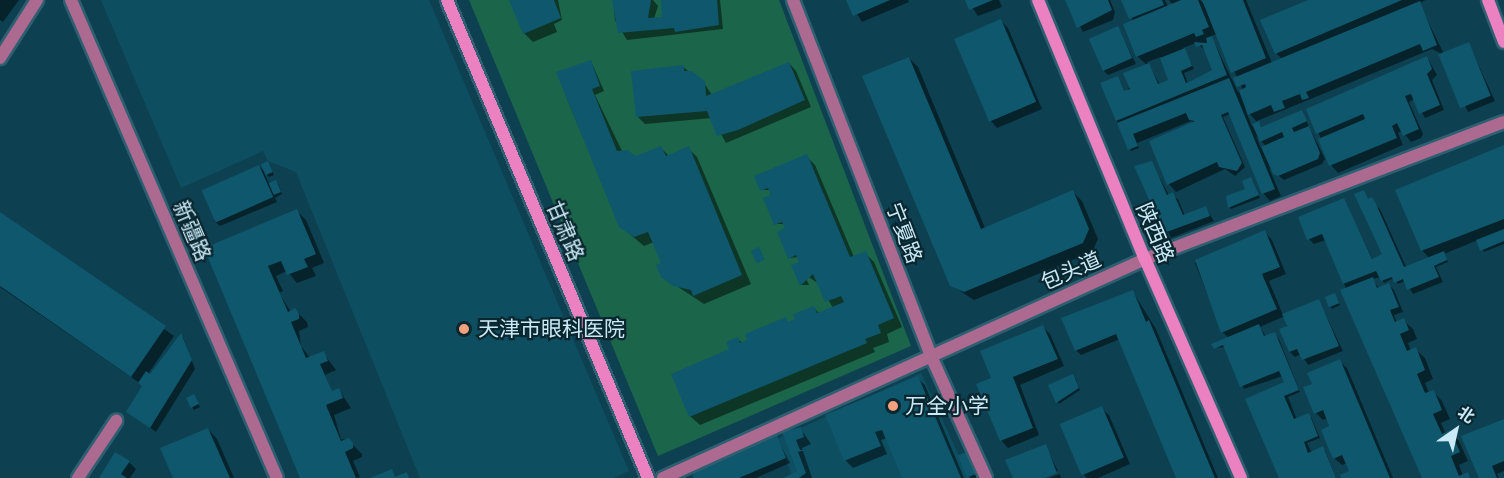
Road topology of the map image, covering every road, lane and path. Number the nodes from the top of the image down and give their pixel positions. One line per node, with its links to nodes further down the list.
1 (37, 0): 8 (street)
2 (71, 0): 14 (street, 新疆路)
3 (447, 0): 15 (street, 甘肃路)
4 (793, 0): 11 (street, 宁夏路)
5 (1038, 0): 10 (street, 陕西路)
6 (1488, 0): 7 (street)
7 (1504, 42)
8 (0, 58)
9 (1504, 122): 10 (street, 包头道)
10 (1144, 259): 11 (street, 包头道); 18 (street, 陕西路)
11 (931, 356): 16 (street, 包头道); 17 (street, 宁夏路)
12 (116, 421): 13 (street)
13 (78, 478)
14 (277, 478)
15 (648, 478)
16 (663, 478)
17 (986, 478)
18 (1241, 478)

